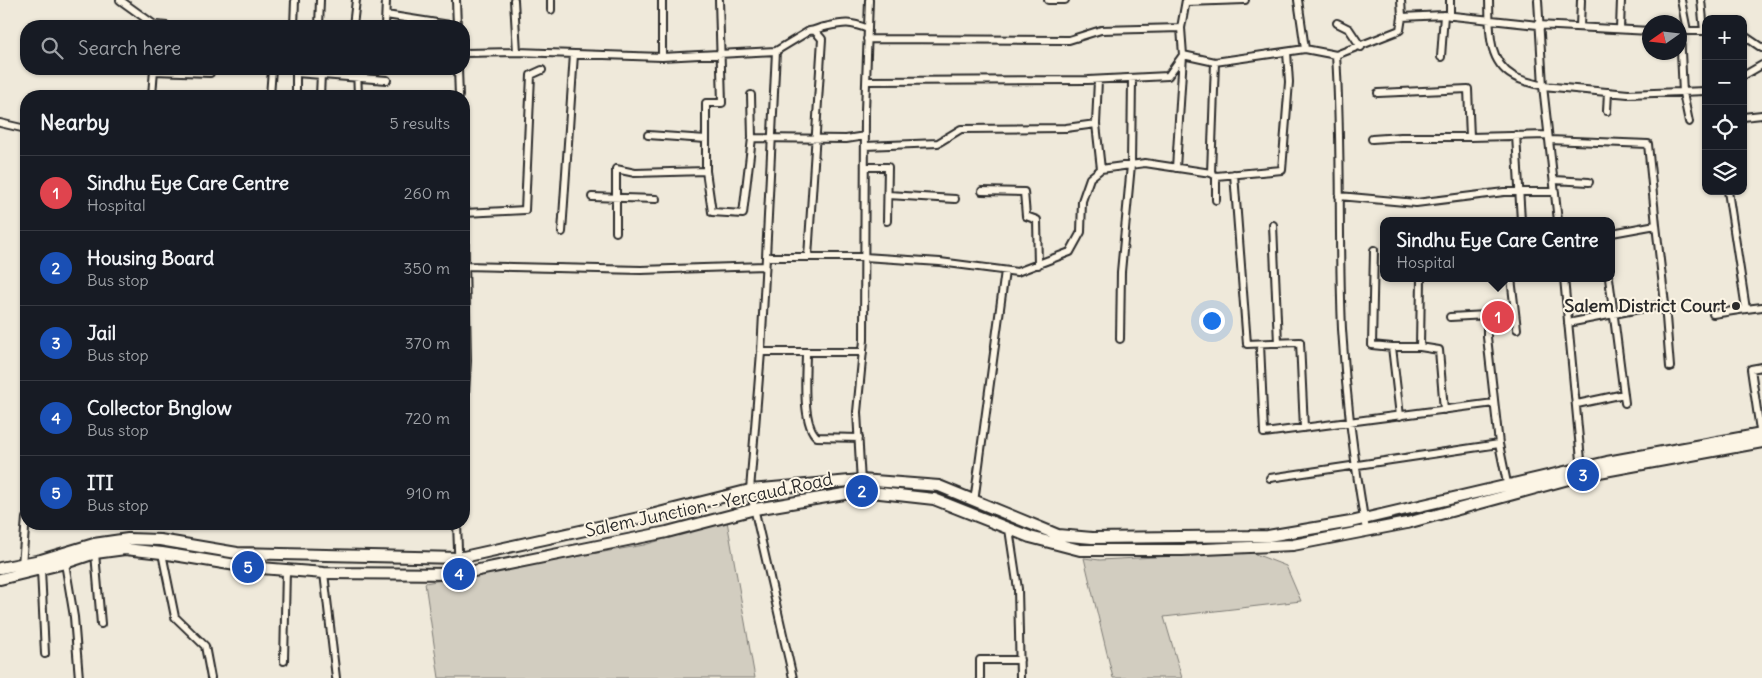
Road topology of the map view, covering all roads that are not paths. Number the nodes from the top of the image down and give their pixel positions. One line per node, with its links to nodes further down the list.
1 (120, 0): 31 (street)
2 (295, 0): 32 (street)
3 (320, 0): 33 (street)
4 (356, 0): 34 (street)
5 (386, 0): 26 (street)
6 (456, 0): 37 (street)
7 (514, 0): 55 (street)
8 (551, 0): 25 (street)
9 (662, 0): 62 (street)
10 (719, 0): 61 (street)
11 (869, 0): 43 (street)
12 (1048, 0): 13 (street)
13 (1065, 0)
14 (1245, 0): 24 (street)
15 (1298, 0): 53 (street)
16 (1401, 0): 30 (street)
17 (1450, 0): 27 (street)
18 (1489, 0): 38 (street)
19 (1538, 0): 40 (street)
20 (1581, 0): 41 (street)
21 (1621, 0): 44 (street)
22 (1681, 0): 28 (street)
23 (1701, 0): 29 (street)
24 (1186, 1): 42 (street)
25 (551, 10)
26 (386, 15): 35 (street); 36 (street)
27 (1447, 15): 30 (street); 38 (street); 63 (street)
28 (1681, 15)
29 (1703, 15)
30 (1402, 17): 51 (street)
31 (148, 20)
32 (294, 20)
33 (318, 20)
34 (354, 20)
35 (386, 20)
36 (418, 20)
37 (456, 20)
38 (1490, 21): 40 (street); 81 (street)
39 (1337, 23): 51 (street)
40 (1538, 25): 41 (street); 81 (street)
41 (1580, 27): 44 (street)
42 (1181, 28): 50 (street); 59 (street)
43 (868, 29): 46 (street); 50 (street)
44 (1620, 29): 45 (street)
45 (1642, 30)
46 (815, 31): 54 (street); 107 (street)
47 (1687, 31): 48 (street)
48 (1702, 31)
49 (1747, 38): 52 (street)
50 (867, 39): 80 (street)
51 (1361, 47): 60 (street)
52 (1762, 48)
53 (1305, 49): 56 (street); 60 (street)
54 (776, 51): 61 (street); 103 (street)
55 (517, 52): 57 (street); 58 (street)
56 (1287, 52): 65 (street); 117 (street)
57 (470, 53)
58 (574, 54): 62 (street); 137 (street)
59 (1183, 55): 65 (street); 77 (street); 113 (street)
60 (1336, 55): 125 (street)
61 (719, 56): 62 (street); 108 (street)
62 (662, 57)
63 (1441, 57)
64 (1682, 60): 91 (street)
65 (1215, 62): 116 (street)
66 (1762, 65): 68 (street)
67 (542, 70): 131 (street)
68 (1747, 74)
69 (154, 75): 82 (street)
70 (272, 75): 83 (street)
71 (296, 75): 84 (street)
72 (321, 75): 85 (street)
73 (330, 75): 76 (street)
74 (358, 75): 76 (street)
75 (458, 75): 87 (street)
76 (358, 78): 78 (street); 86 (street)
77 (1132, 78): 79 (street); 111 (street)
78 (386, 80)
79 (1098, 80): 80 (street); 98 (street)
80 (866, 81): 102 (street)
81 (1543, 86): 89 (street); 105 (street)
82 (152, 90)
83 (270, 90)
84 (296, 90)
85 (320, 90)
86 (358, 90)
87 (459, 90)
88 (1702, 91): 91 (street)
89 (1608, 92): 91 (street); 93 (street)
90 (1378, 93): 104 (street)
91 (1683, 93): 96 (street)
92 (751, 95): 106 (street)
93 (1607, 111)
94 (1762, 114): 95 (street)
95 (1747, 116)
96 (1689, 122)
97 (0, 123): 99 (street)
98 (1096, 124): 110 (street); 114 (street)
99 (20, 128)
100 (1516, 134): 104 (street); 105 (street); 121 (street)
101 (648, 135): 108 (street)
102 (865, 136): 107 (street); 110 (street)
103 (772, 137): 106 (street); 107 (street); 141 (street)
104 (1470, 137): 109 (street)
105 (1549, 137): 118 (street); 136 (street)
106 (752, 138): 115 (street)
107 (816, 138): 142 (street)
108 (706, 139): 115 (street)
109 (1372, 139)
110 (865, 146): 112 (street)
111 (1131, 165): 113 (street); 114 (street); 160 (street)
112 (864, 167): 123 (street); 143 (street)
113 (1176, 168): 116 (street)
114 (1101, 169): 144 (street)
115 (706, 171): 127 (street)
116 (1214, 174): 117 (street); 130 (street)
117 (1234, 174): 162 (street)
118 (1554, 180): 119 (street); 122 (street)
119 (1590, 182)
120 (982, 192): 144 (street)
121 (1519, 192): 122 (street); 125 (street); 132 (street)
122 (1555, 192): 133 (street)
123 (888, 195): 129 (street); 134 (street)
124 (1729, 195): 154 (street)
125 (1339, 196): 176 (street)
126 (592, 197): 127 (street)
127 (616, 198): 128 (street); 138 (street)
128 (656, 199)
129 (956, 199)
130 (1216, 200)
131 (470, 212)
132 (1521, 217)
133 (1558, 217)
134 (888, 222)
135 (1273, 225): 161 (street)
136 (1656, 225): 139 (street); 152 (street)
137 (562, 232)
138 (616, 232)
139 (1615, 232)
140 (1374, 250): 163 (street)
141 (766, 257): 142 (street); 146 (street)
142 (808, 257): 143 (street)
143 (864, 257): 147 (street); 167 (street)
144 (1038, 265): 147 (street)
145 (470, 266): 146 (street)
146 (765, 266): 165 (street)
147 (1005, 271): 188 (street)
148 (1420, 282): 164 (street)
149 (1511, 282): 159 (street)
150 (1564, 282): 158 (street)
151 (1609, 282): 155 (street)
152 (1665, 304): 155 (street); 168 (street)
153 (1762, 307): 154 (street)
154 (1746, 310): 156 (street)
155 (1613, 314): 158 (street); 170 (street)
156 (1713, 314)
157 (1450, 317): 171 (street)
158 (1568, 323): 173 (street)
159 (1517, 329)
160 (1120, 339)
161 (1278, 343): 162 (street); 177 (street)
162 (1260, 344): 177 (street)
163 (1392, 347): 164 (street); 175 (street)
164 (1420, 347): 174 (street)
165 (761, 352): 166 (street); 185 (street)
166 (806, 352): 167 (street); 179 (street)
167 (863, 352): 179 (street)
168 (1670, 367)
169 (1762, 367): 178 (street)
170 (1624, 394): 172 (street); 173 (street)
171 (1494, 403): 174 (street); 180 (street)
172 (1625, 403)
173 (1577, 404): 182 (street)
174 (1444, 410): 175 (street)
175 (1400, 416): 176 (street)
176 (1350, 422): 177 (street); 181 (street)
177 (1304, 428)
178 (1762, 437): 182 (main road)
179 (858, 438): 184 (street)
180 (1499, 444): 181 (street); 186 (street)
181 (1354, 466): 183 (street); 190 (street)
182 (1582, 472): 186 (main road)
183 (1270, 478)
184 (861, 480): 185 (main road); 187 (street); 188 (main road)
185 (750, 490): 189 (street); 197 (main road)
186 (1508, 490): 190 (main road); 194 (main road, Salem Junction - Yercaud Road)
187 (862, 491): 189 (main road, Salem Junction - Yercaud Road); 191 (main road, Salem Junction - Yercaud Road)
188 (974, 502): 190 (main road)
189 (755, 508): 204 (main road, Salem Junction - Yercaud Road); 213 (street)
190 (1364, 519): 194 (street)
191 (1009, 529): 194 (main road, Salem Junction - Yercaud Road); 208 (street)
192 (25, 530): 199 (street)
193 (457, 530): 197 (street)
194 (1366, 530)
195 (92, 549): 196 (main road, Salem Junction - Yercaud Road); 197 (main road); 198 (main road); 199 (main road, Salem Junction - Yercaud Road); 206 (street)
196 (162, 553): 202 (main road, Salem Junction - Yercaud Road); 211 (street)
197 (458, 558): 204 (street)
198 (65, 563): 201 (main road); 210 (street)
199 (22, 564): 200 (main road, Salem Junction - Yercaud Road)
200 (0, 568)
201 (41, 569): 205 (main road); 207 (street)
202 (286, 570): 203 (main road, Salem Junction - Yercaud Road); 209 (street)
203 (324, 573): 204 (main road, Salem Junction - Yercaud Road); 212 (street)
204 (459, 574)
205 (0, 579)
206 (101, 624)
207 (45, 654)
208 (1020, 660): 214 (street); 215 (street)
209 (284, 661)
210 (79, 678)
211 (211, 678)
212 (336, 678)
213 (793, 678)
214 (980, 678)
215 (1020, 678)

